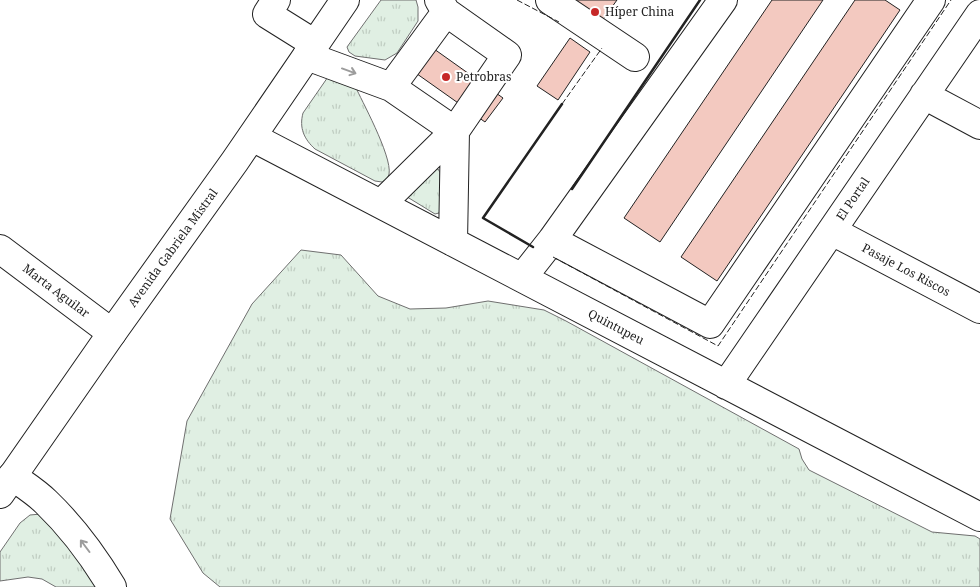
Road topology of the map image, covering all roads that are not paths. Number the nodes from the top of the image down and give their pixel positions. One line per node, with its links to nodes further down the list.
1 (276, 0): 8 (street)
2 (345, 0): 8 (street, Avenida Gabriela Mistral)
3 (550, 0): 9 (street)
4 (722, 0): 17 (street)
5 (931, 0): 17 (street)
6 (442, 6): 10 (street); 13 (street)
7 (980, 14): 11 (street, El Portal)
8 (311, 50): 10 (street, one-way to 10); 14 (street, Avenida Gabriela Mistral)
9 (635, 57)
10 (392, 87): 13 (street)
11 (924, 95): 12 (street); 16 (street, El Portal)
12 (980, 124)
13 (455, 130): 15 (street); 18 (street)
14 (252, 137): 15 (street, Quintupeu); 22 (street, Avenida Gabriela Mistral)
15 (381, 204): 18 (street, Quintupeu)
16 (832, 231): 21 (street, Pasaje Los Riscos); 23 (street, El Portal)
17 (552, 240): 20 (street)
18 (453, 242): 20 (street, Quintupeu)
19 (0, 249): 22 (street, Marta Aguilar)
20 (522, 278): 23 (street, Quintupeu)
21 (980, 310)
22 (112, 332): 24 (street, Avenida Gabriela Mistral)
23 (726, 385): 25 (street, Quintupeu)
24 (6, 485): 26 (street, one-way to 24)
25 (980, 518)
26 (112, 587)

